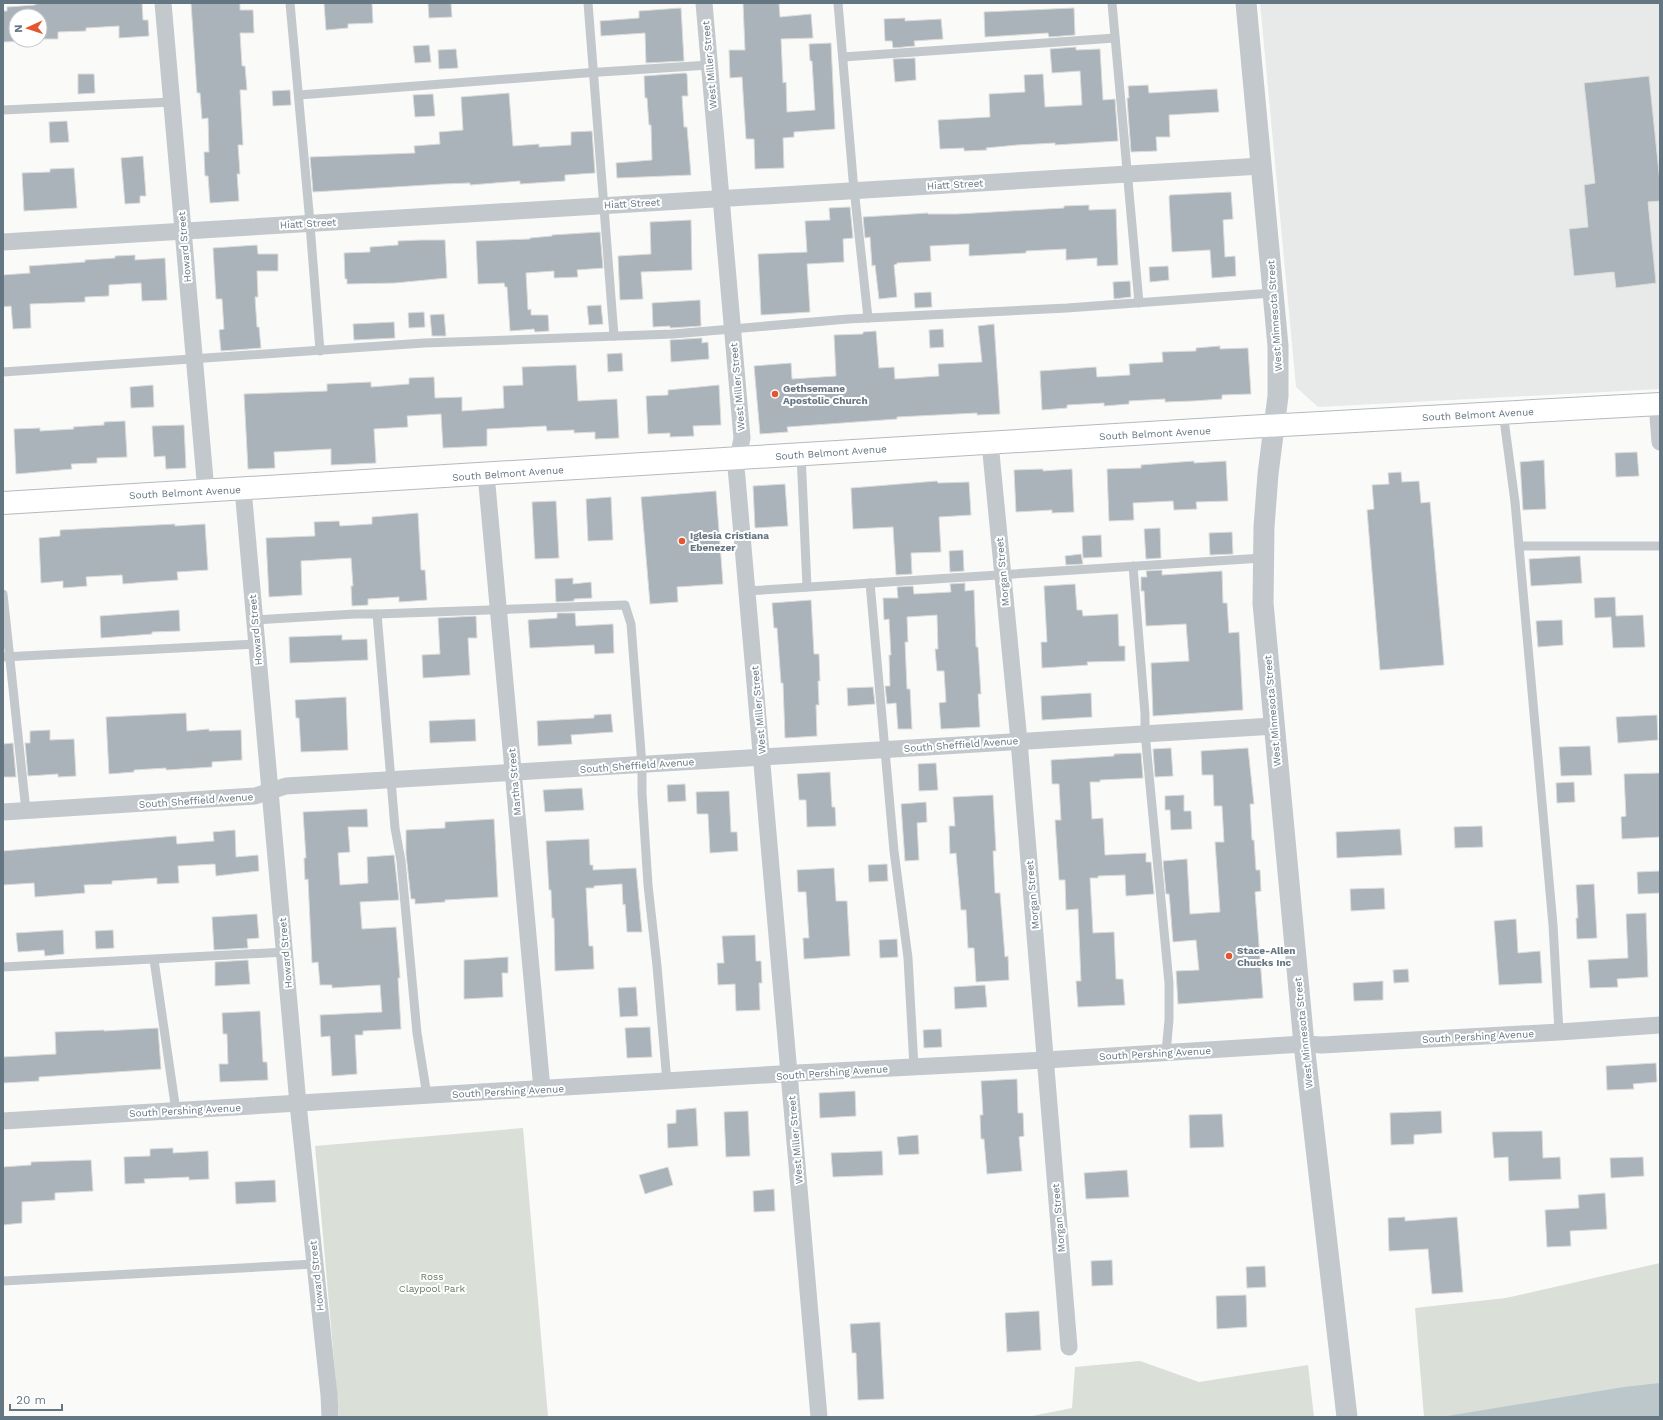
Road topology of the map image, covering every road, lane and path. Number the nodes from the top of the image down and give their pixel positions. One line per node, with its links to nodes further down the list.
1 (163, 3): 13 (street, Howard Street)
2 (290, 3): 12 (lane)
3 (588, 3): 11 (lane)
4 (704, 3): 10 (street, West Miller Street)
5 (838, 3): 9 (lane)
6 (1112, 3): 8 (lane)
7 (1246, 3): 15 (street, West Minnesota Street)
8 (1115, 38): 9 (lane); 16 (lane)
9 (843, 57): 17 (lane)
10 (709, 65): 11 (lane); 18 (street, West Miller Street)
11 (594, 72): 12 (lane); 19 (lane)
12 (299, 95): 20 (lane)
13 (172, 102): 14 (lane); 21 (street, Howard Street)
14 (3, 110)
15 (1260, 166): 16 (street, Hiatt Street); 23 (street, West Minnesota Street)
16 (1126, 174): 17 (street, Hiatt Street); 24 (lane)
17 (854, 190): 18 (street, Hiatt Street); 25 (lane)
18 (720, 198): 19 (street, Hiatt Street); 26 (street, West Miller Street)
19 (605, 205): 20 (street, Hiatt Street); 27 (lane)
20 (310, 223): 21 (street, Hiatt Street); 28 (lane)
21 (183, 230): 22 (street, Hiatt Street); 29 (street, Howard Street)
22 (3, 242)
23 (1273, 293): 24 (lane); 33 (street, West Minnesota Street)
24 (1139, 303): 25 (lane)
25 (868, 318): 26 (lane)
26 (732, 328): 27 (lane); 37 (street, West Miller Street)
27 (614, 336): 28 (lane)
28 (320, 351): 29 (lane)
29 (194, 360): 30 (lane); 40 (street, Howard Street)
30 (3, 372)
31 (1658, 404): 32 (main road, South Belmont Avenue); 34 (street)
32 (1503, 412): 33 (main road, South Belmont Avenue); 42 (lane)
33 (1274, 426): 35 (main road, South Belmont Avenue); 44 (street, West Minnesota Street)
34 (1660, 442)
35 (990, 443): 36 (main road, South Belmont Avenue); 46 (street, Morgan Street)
36 (801, 454): 37 (main road, South Belmont Avenue); 48 (lane)
37 (739, 458): 38 (main road, South Belmont Avenue); 49 (street, West Miller Street)
38 (486, 474): 39 (main road, South Belmont Avenue); 51 (street, Martha Street)
39 (242, 489): 40 (main road, South Belmont Avenue); 53 (street, Howard Street)
40 (206, 491): 41 (main road, South Belmont Avenue)
41 (3, 503)
42 (1519, 546): 43 (lane); 71 (lane)
43 (1660, 546)
44 (1263, 558): 45 (lane); 56 (street, West Minnesota Street)
45 (1132, 566): 46 (lane); 57 (lane)
46 (1003, 575): 47 (lane); 58 (street, Morgan Street)
47 (870, 583): 48 (lane); 59 (lane)
48 (806, 587): 49 (lane)
49 (747, 591): 60 (street, West Miller Street)
50 (3, 594): 55 (lane)
51 (498, 610): 52 (lane); 61 (lane); 62 (street, Martha Street)
52 (377, 614): 53 (lane); 63 (lane)
53 (254, 620): 54 (street, Howard Street)
54 (257, 644): 55 (lane); 64 (street, Howard Street)
55 (6, 657): 65 (lane)
56 (1274, 726): 57 (street, South Sheffield Avenue); 72 (street, West Minnesota Street)
57 (1145, 733): 58 (street, South Sheffield Avenue); 73 (lane)
58 (1019, 741): 59 (street, South Sheffield Avenue); 74 (street, Morgan Street)
59 (885, 749): 60 (street, South Sheffield Avenue); 75 (lane)
60 (762, 757): 61 (street, South Sheffield Avenue); 76 (street, West Miller Street)
61 (642, 765): 62 (street, South Sheffield Avenue); 77 (lane)
62 (513, 773): 63 (street, South Sheffield Avenue); 78 (street, Martha Street)
63 (392, 780): 64 (street, South Sheffield Avenue); 79 (lane)
64 (270, 791): 65 (street, South Sheffield Avenue); 67 (street, Howard Street)
65 (26, 811): 66 (street, South Sheffield Avenue)
66 (3, 812)
67 (285, 952): 68 (lane); 80 (street, Howard Street)
68 (154, 960): 69 (lane); 81 (lane)
69 (3, 967)
70 (1660, 1025): 71 (street, South Pershing Avenue)
71 (1559, 1032): 72 (street, South Pershing Avenue)
72 (1304, 1044): 73 (street, South Pershing Avenue); 88 (street, West Minnesota Street)
73 (1166, 1052): 74 (street, South Pershing Avenue)
74 (1046, 1060): 75 (street, South Pershing Avenue); 85 (street, Morgan Street)
75 (914, 1067): 76 (street, South Pershing Avenue)
76 (789, 1074): 77 (street, South Pershing Avenue); 87 (street, West Miller Street)
77 (667, 1082): 78 (street, South Pershing Avenue)
78 (542, 1089): 79 (street, South Pershing Avenue)
79 (427, 1096): 80 (street, South Pershing Avenue)
80 (298, 1104): 81 (street, South Pershing Avenue); 83 (street, Howard Street)
81 (176, 1111): 82 (street, South Pershing Avenue)
82 (3, 1121)
83 (314, 1264): 84 (lane); 86 (street, Howard Street)
84 (3, 1282)
85 (1069, 1347)
86 (330, 1417)
87 (819, 1417)
88 (1347, 1417)

